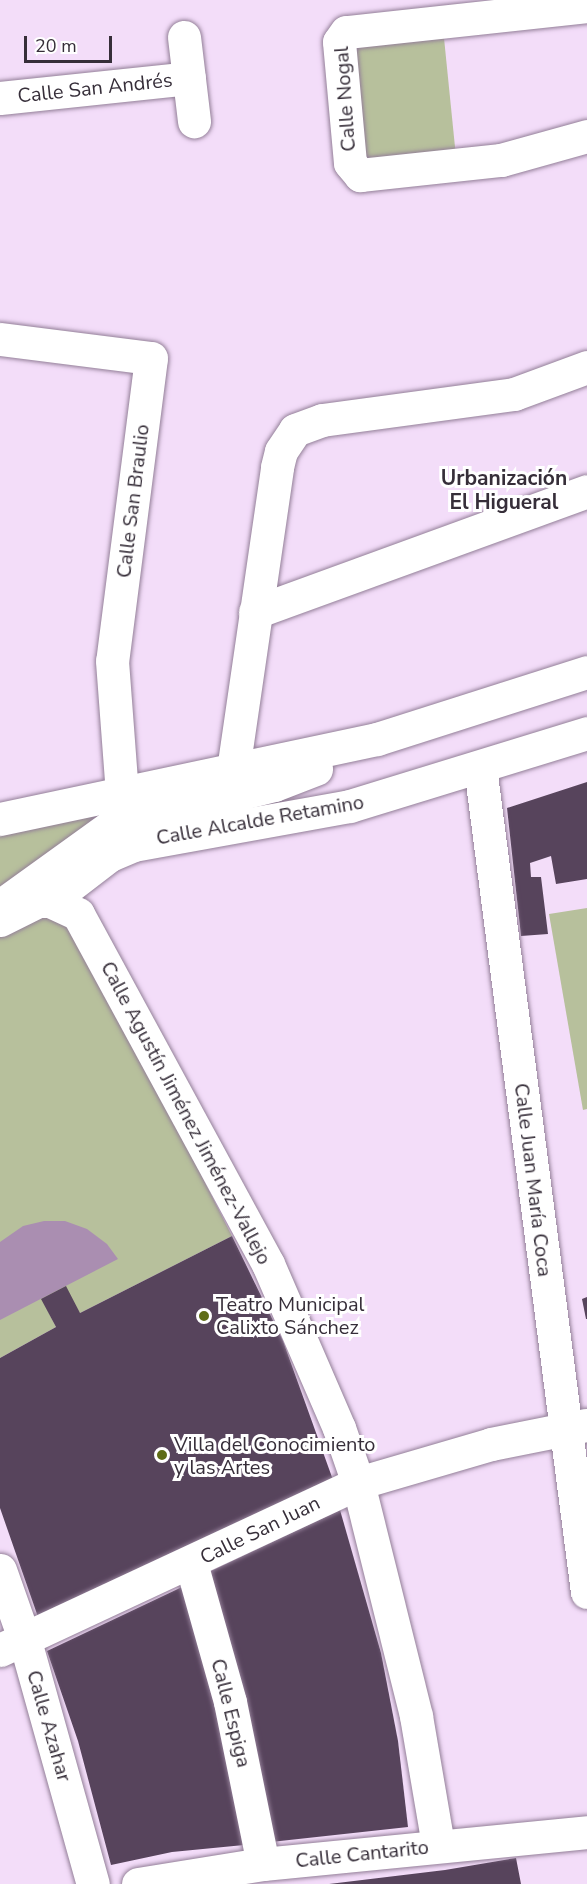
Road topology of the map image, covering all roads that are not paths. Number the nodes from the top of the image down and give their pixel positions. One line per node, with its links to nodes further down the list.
1 (587, 6): 6 (street, Calle Nogal)
2 (184, 37): 3 (street, Calle San Andrés)
3 (189, 78): 4 (street, Calle San Andrés); 5 (street, Calle San Andrés)
4 (0, 98)
5 (195, 121)
6 (587, 136)
7 (0, 339): 16 (street, Calle San Braulio)
8 (587, 367): 10 (street)
9 (587, 491): 10 (street)
10 (255, 612): 15 (street)
11 (587, 672): 13 (street, Calle Alcalde Retamino)
12 (587, 733): 14 (street, Calle Alcalde Retamino)
13 (377, 739): 15 (street, Calle Alcalde Retamino); 16 (street, Calle Alcalde Retamino)
14 (480, 767): 18 (street, Calle Alcalde Retamino); 21 (street, Calle Juan María Coca)
15 (233, 770): 16 (street, Calle Alcalde Retamino)
16 (132, 805): 17 (street, Calle Alcalde Retamino); 19 (street, Calle Alcalde Retamino)
17 (0, 819)
18 (50, 901): 20 (street); 22 (street, Calle Agustín Jiménez Jiménez-Vallejo)
19 (0, 906)
20 (0, 920)
21 (576, 1427): 22 (street, Calle San Juan); 25 (street, Calle Juan María Coca)
22 (358, 1483): 23 (street, Calle San Juan); 28 (street, Calle Agustín Jiménez Jiménez-Vallejo)
23 (191, 1563): 26 (street, Calle San Juan); 29 (street, Calle Espiga)
24 (0, 1570): 26 (street, Calle Azahar)
25 (587, 1592)
26 (12, 1645): 30 (street, Calle Azahar)
27 (587, 1832): 28 (street, Calle Cantarito)
28 (438, 1845): 29 (street, Calle Cantarito)
29 (263, 1864): 31 (street, Calle Cantarito)
30 (93, 1884)
31 (138, 1884)

